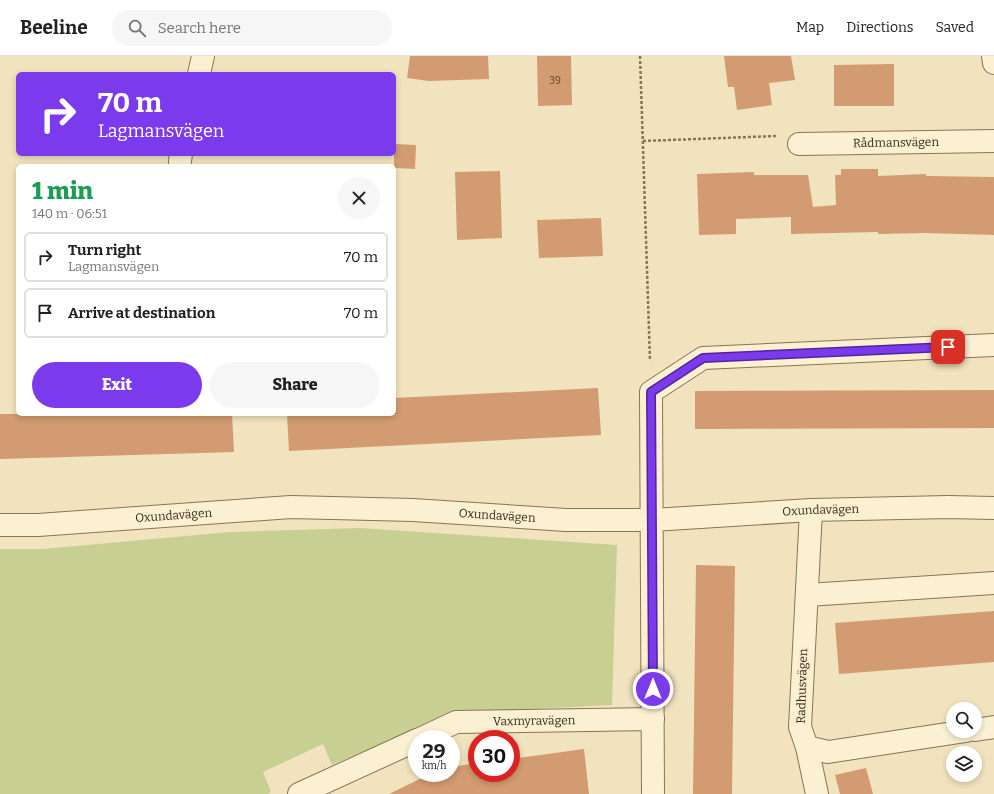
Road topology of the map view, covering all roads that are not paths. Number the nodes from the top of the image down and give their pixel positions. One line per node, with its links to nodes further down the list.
1 (203, 56): 4 (street)
2 (993, 56): 3 (street)
3 (994, 63)
4 (199, 72)
5 (994, 141): 6 (street, Rådmansvägen)
6 (799, 144)
7 (994, 345): 10 (street)
8 (994, 508): 9 (street, Oxundavägen)
9 (811, 510): 10 (street, Oxundavägen); 13 (street, Radhusvägen)
10 (653, 520): 11 (street, Oxundavägen); 14 (street)
11 (0, 525)
12 (994, 583): 13 (street)
13 (807, 596): 20 (street, Radhusvägen)
14 (653, 719): 17 (street, Vaxmyravägen); 22 (street)
15 (994, 727): 16 (street)
16 (982, 729)
17 (439, 730)
18 (946, 734): 20 (street)
19 (408, 745): 21 (street, Vaxmyravägen)
20 (807, 747): 23 (street, Radhusvägen)
21 (300, 794)
22 (653, 794)
23 (818, 794)

